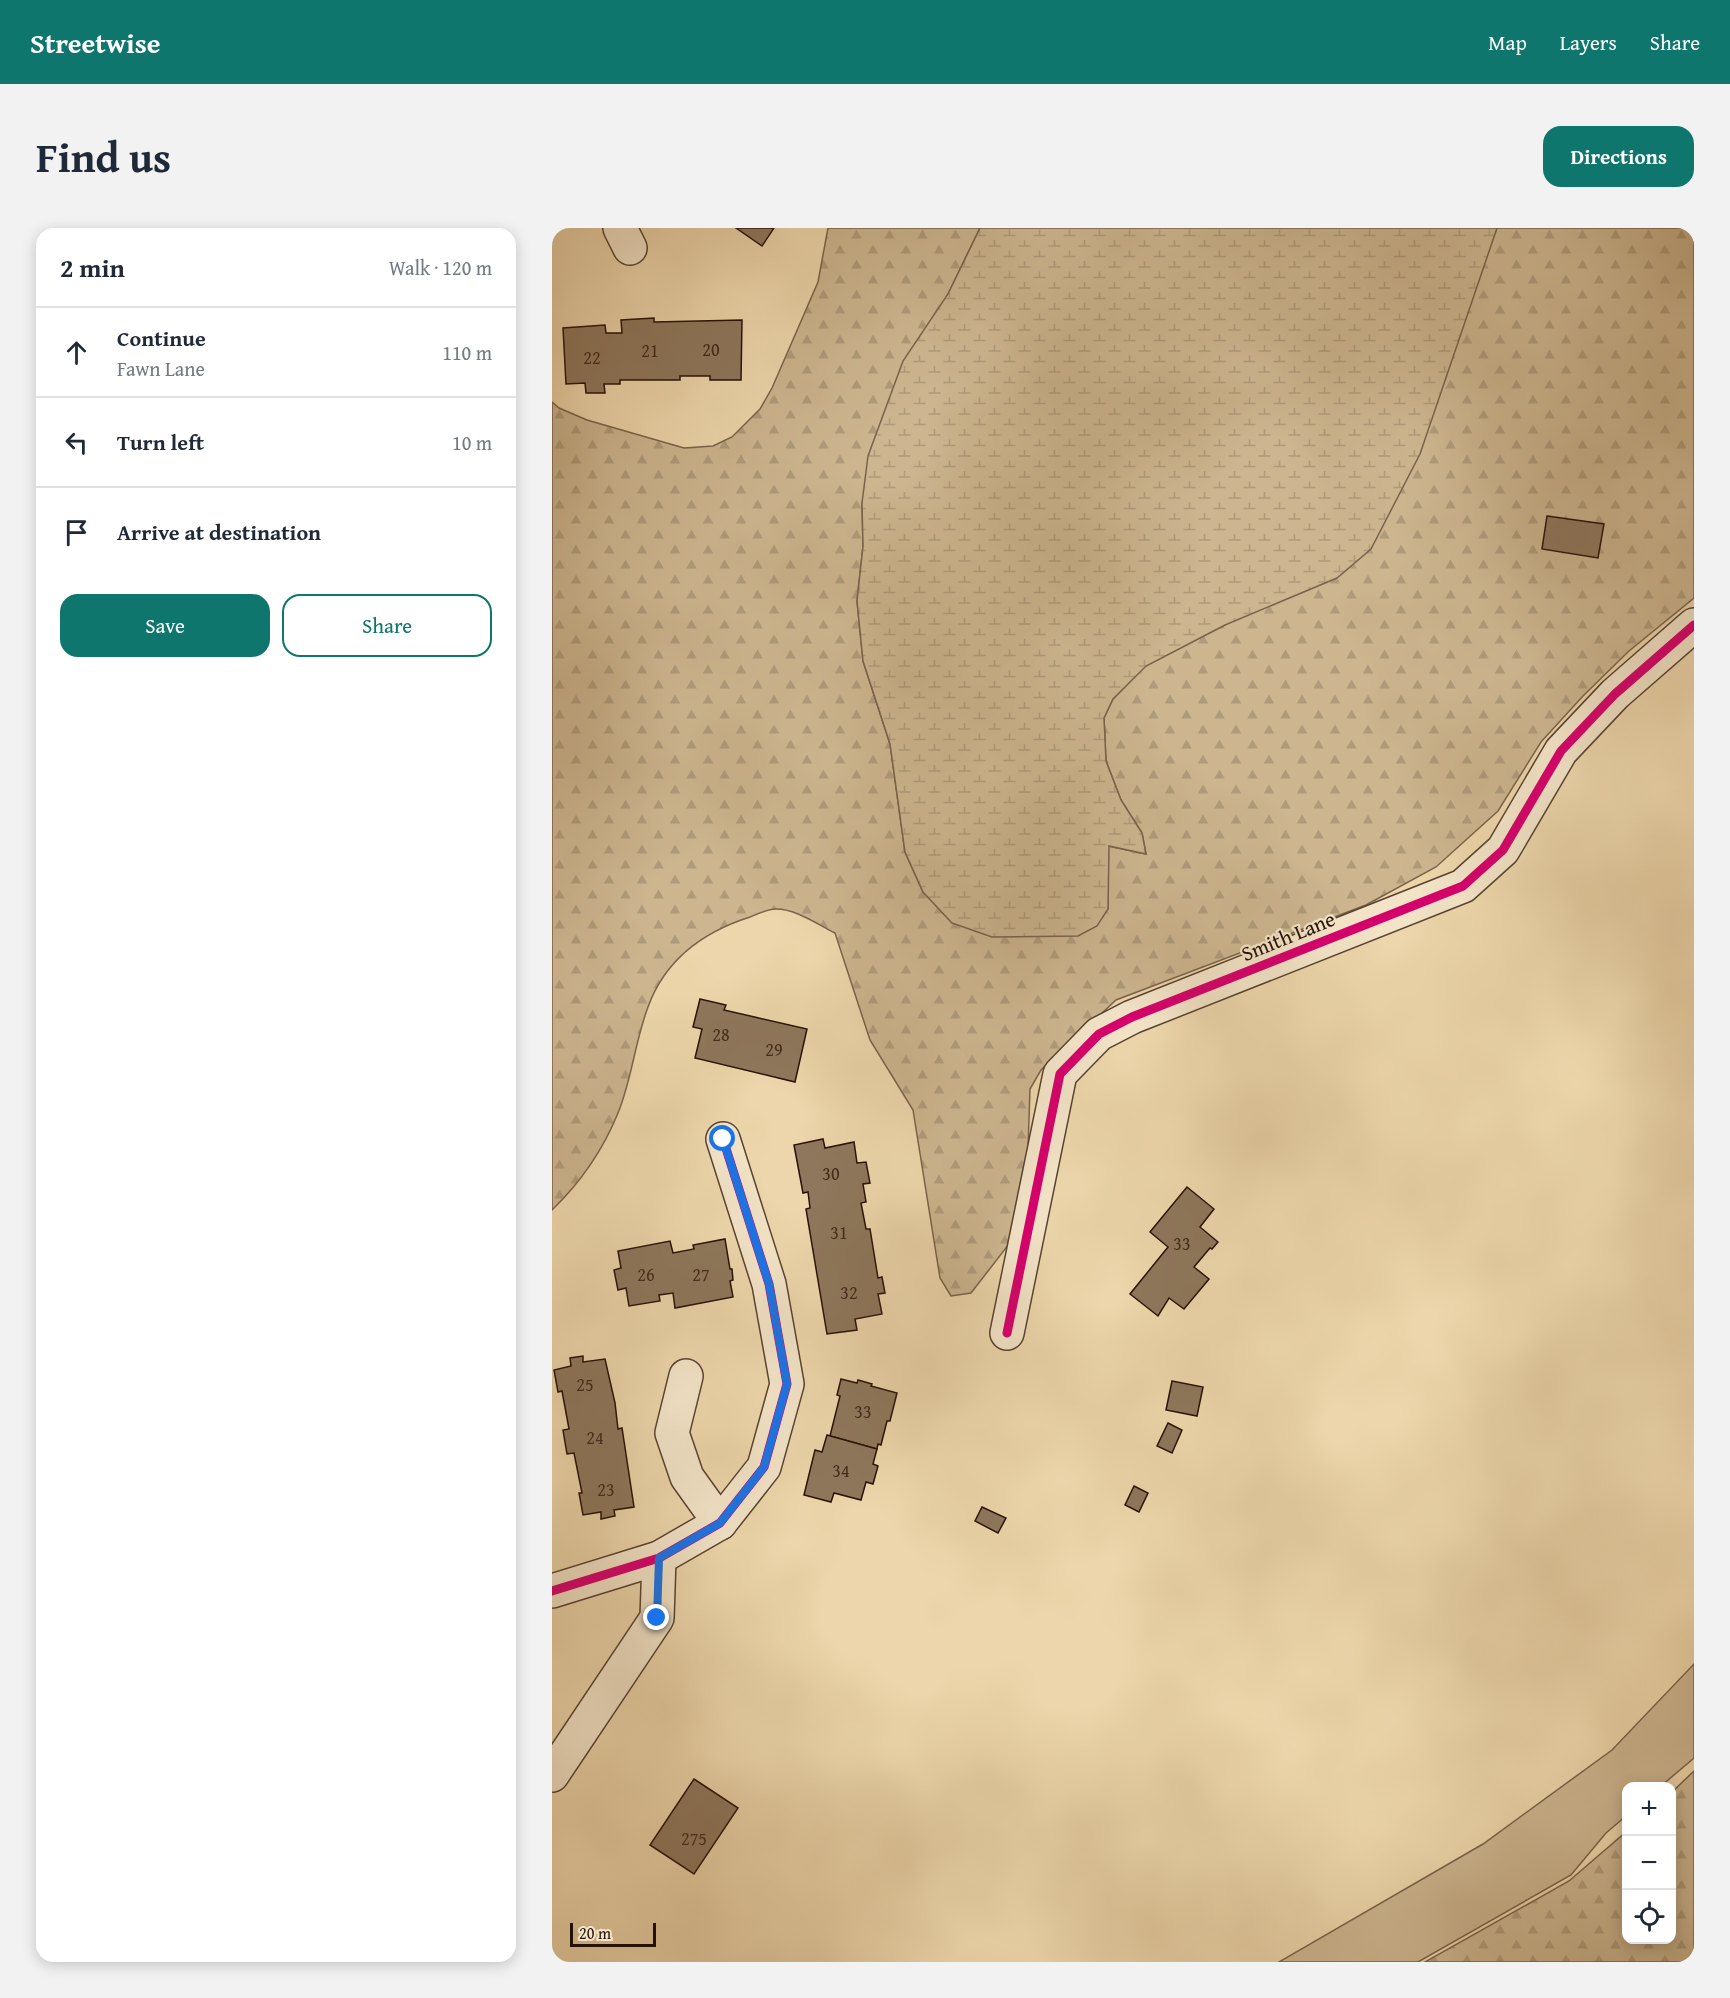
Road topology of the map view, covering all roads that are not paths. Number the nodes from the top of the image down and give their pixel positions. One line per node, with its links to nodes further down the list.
1 (1694, 625): 3 (street, Smith Lane)
2 (723, 1139): 5 (street)
3 (1007, 1333)
4 (686, 1376): 5 (street)
5 (720, 1523): 6 (street)
6 (659, 1558): 7 (street); 8 (street)
7 (552, 1591)
8 (552, 1775)

